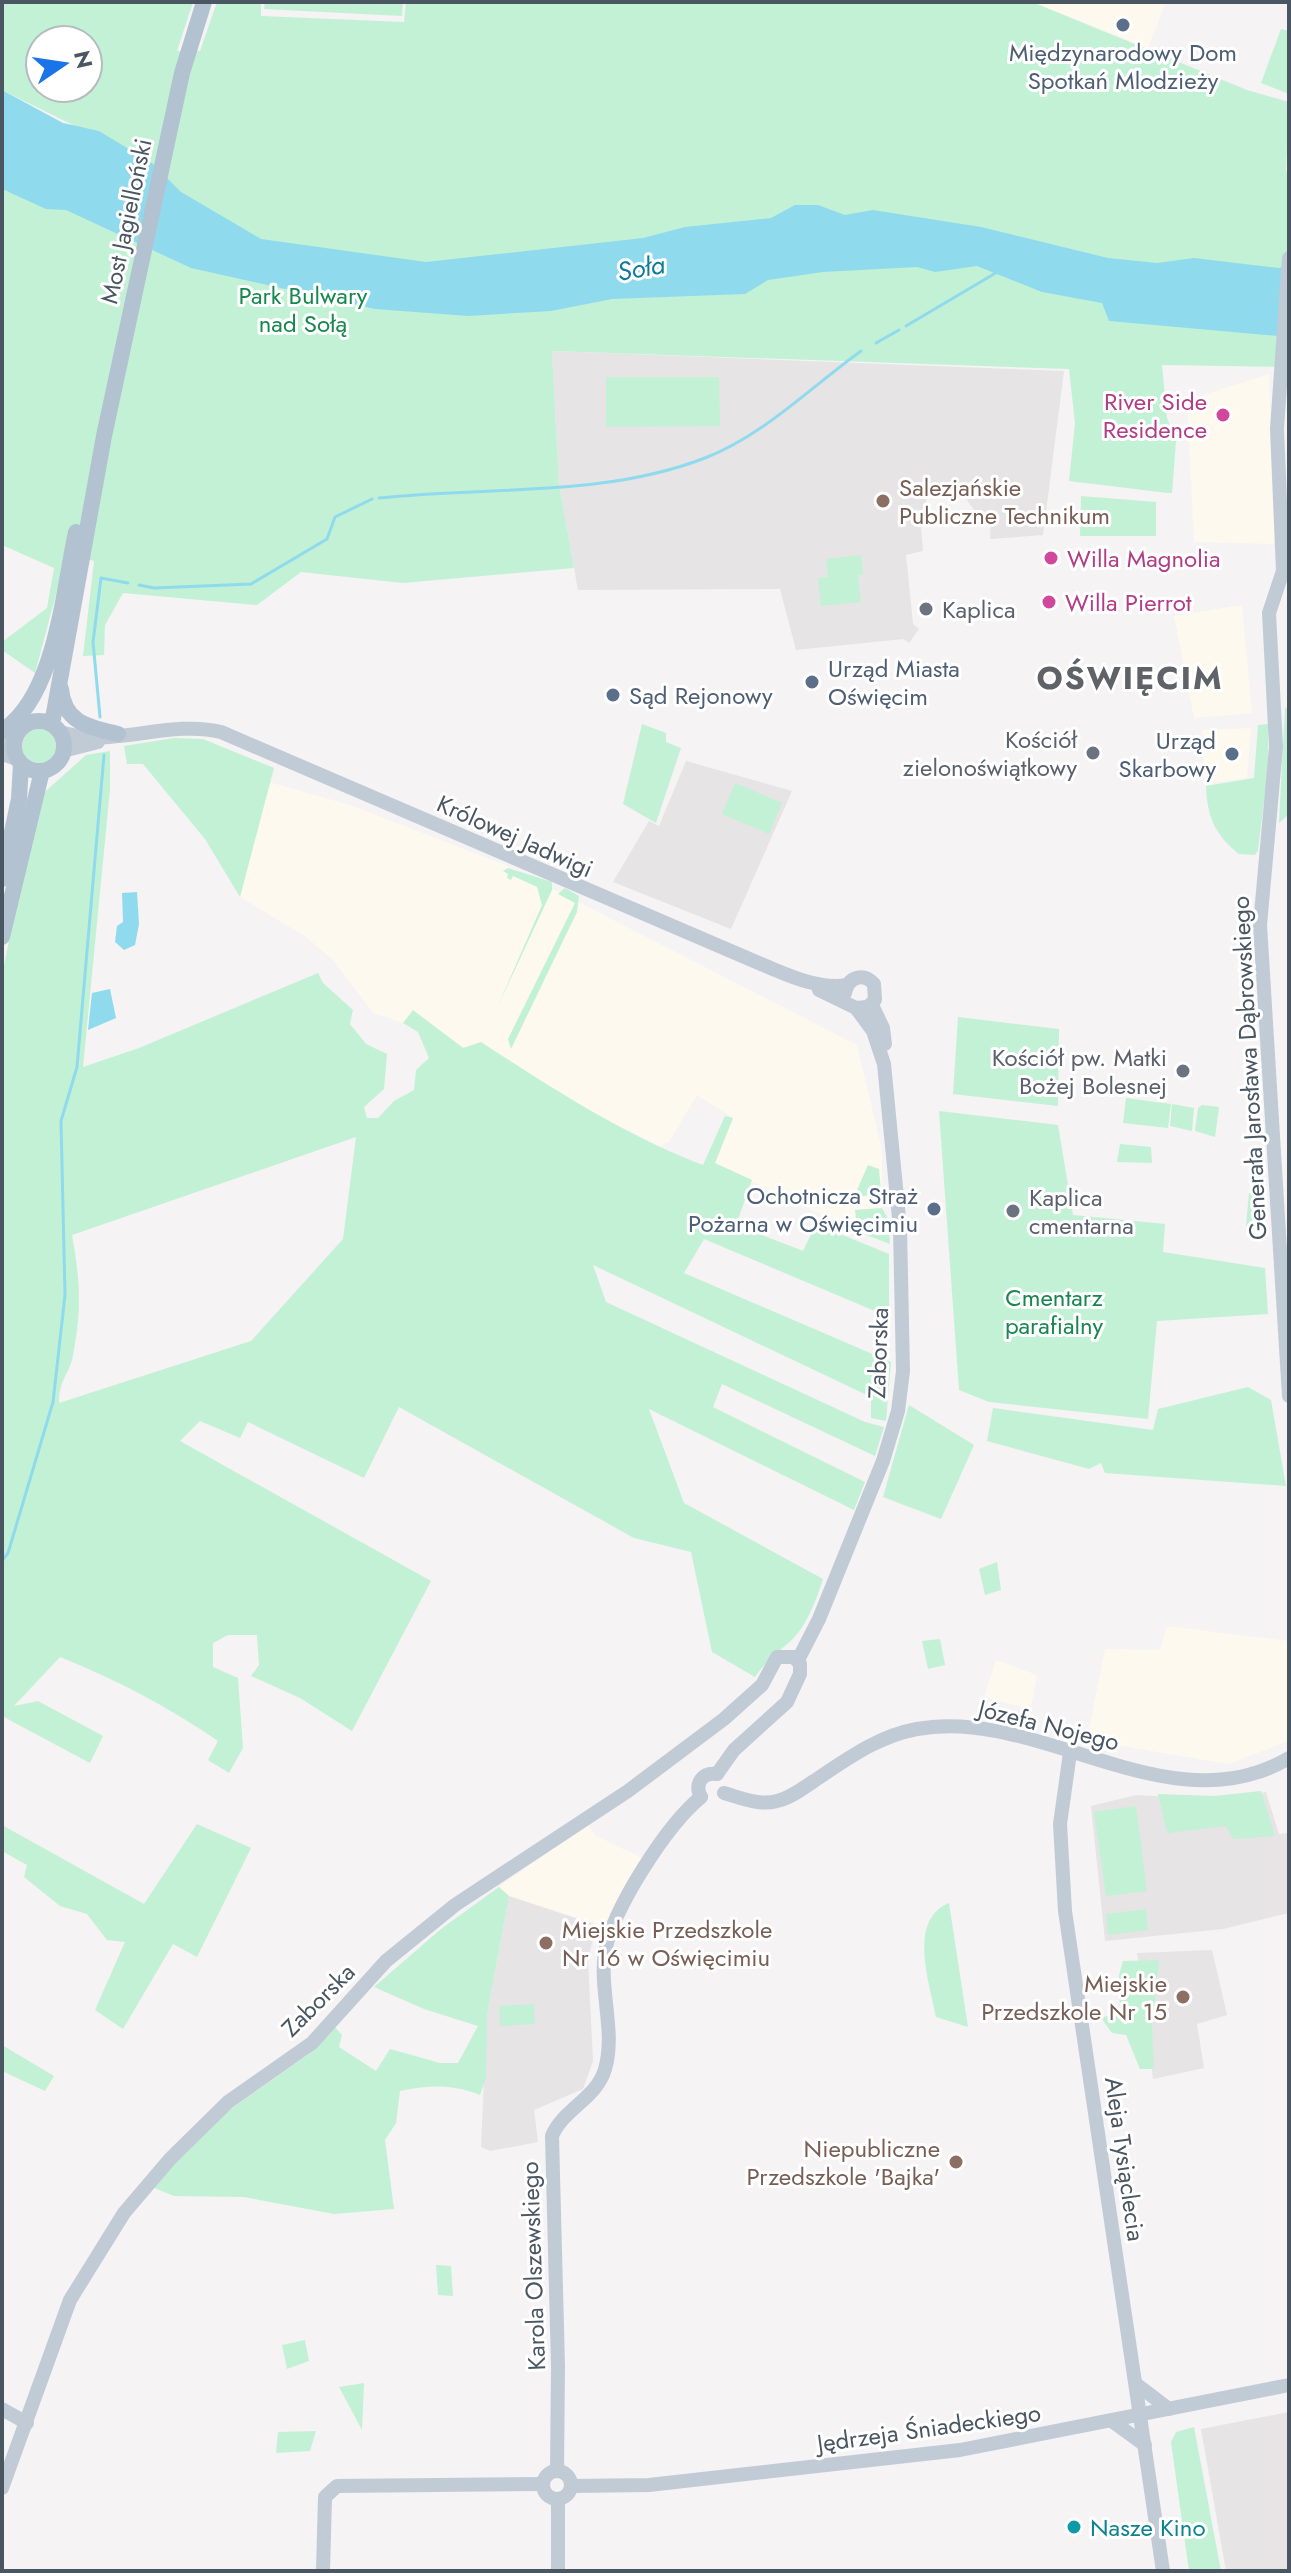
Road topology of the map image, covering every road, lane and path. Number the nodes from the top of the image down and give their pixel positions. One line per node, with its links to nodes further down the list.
1 (204, 2): 3 (main road, Most Jagielloński)
2 (1289, 258): 19 (street, Generała Jarosława Dąbrowskiego)
3 (58, 645): 4 (main road); 5 (main road); 6 (main road); 8 (main road)
4 (32, 721): 5 (main road); 8 (main road)
5 (56, 728): 6 (street); 9 (main road)
6 (118, 734): 7 (street)
7 (139, 734): 9 (street); 14 (street, Królowej Jadwigi)
8 (6, 738): 10 (main road)
9 (63, 751): 11 (main road)
10 (13, 759): 11 (main road); 12 (main road)
11 (42, 771): 13 (main road)
12 (2, 879)
13 (2, 937)
14 (801, 980): 15 (street, Królowej Jadwigi); 16 (street, Królowej Jadwigi)
15 (847, 985): 16 (street); 17 (street)
16 (852, 1005): 17 (street); 18 (street, Zaborska)
17 (872, 1005): 18 (street, Zaborska)
18 (884, 1064): 20 (street, Zaborska)
19 (1289, 1396)
20 (794, 1658): 21 (street); 21 (street)
21 (782, 1679): 24 (street); 33 (street, Zaborska)
22 (1070, 1753): 23 (street, Józefa Nojego); 25 (street, Józefa Nojego); 27 (street, Aleja Tysiąclecia)
23 (1287, 1760)
24 (717, 1774): 25 (street); 26 (street)
25 (724, 1793): 26 (street)
26 (701, 1797): 35 (street, Karola Olszewskiego)
27 (1136, 2384): 30 (street); 31 (street, Aleja Tysiąclecia); 32 (street)
28 (1289, 2385): 30 (street, Jędrzeja Śniadeckiego)
29 (2, 2409): 33 (street)
30 (1169, 2409): 31 (street, Jędrzeja Śniadeckiego); 34 (street)
31 (1140, 2415): 32 (street, Jędrzeja Śniadeckiego); 34 (street, Aleja Tysiąclecia)
32 (1112, 2421): 34 (street); 37 (street, Jędrzeja Śniadeckiego)
33 (27, 2423): 38 (street, Zaborska)
34 (1145, 2445): 42 (street, Aleja Tysiąclecia)
35 (557, 2471): 36 (street); 37 (street)
36 (543, 2484): 39 (street); 40 (street)
37 (571, 2486): 39 (street)
38 (2, 2488)
39 (558, 2500): 41 (street)
40 (323, 2571)
41 (558, 2571)
42 (1163, 2571)

